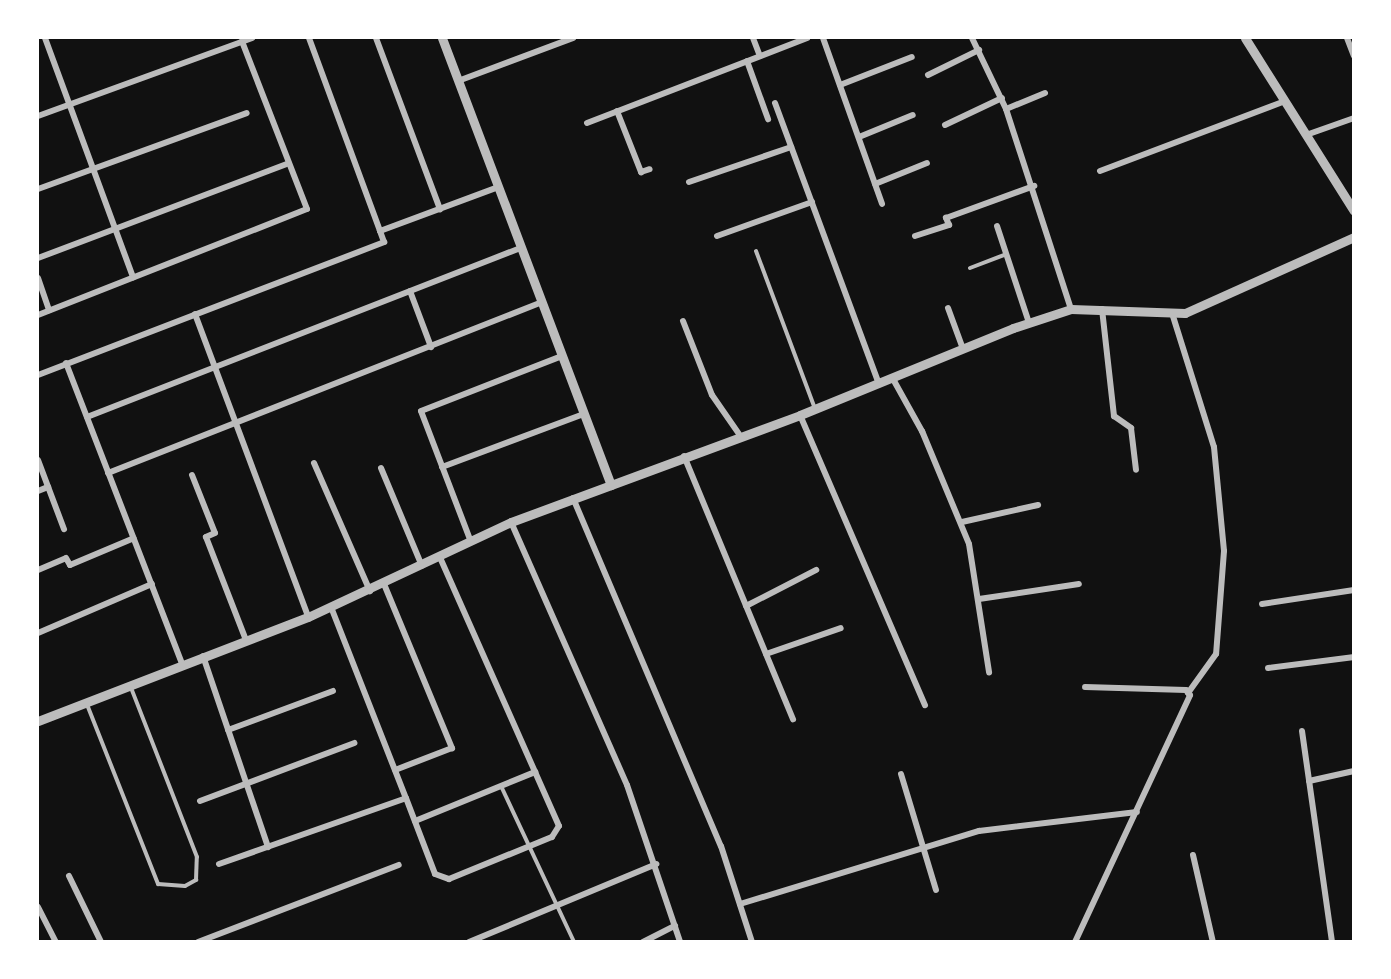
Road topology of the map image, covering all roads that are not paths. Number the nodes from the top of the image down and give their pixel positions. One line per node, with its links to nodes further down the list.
1 (45, 38): 26 (street)
2 (252, 38): 13 (street)
3 (309, 38): 55 (street)
4 (376, 38): 51 (street)
5 (442, 38): 20 (street)
6 (573, 38): 20 (street)
7 (753, 38): 15 (street)
8 (807, 38): 15 (street)
9 (823, 38): 21 (street)
10 (972, 38): 14 (street)
11 (1245, 38): 24 (street)
12 (1347, 38): 16 (street)
13 (242, 41): 26 (street); 39 (street)
14 (979, 50): 19 (street); 23 (street)
15 (760, 56): 18 (street)
16 (1353, 56)
17 (912, 57): 21 (street)
18 (747, 61): 28 (street); 33 (street)
19 (928, 75)
20 (458, 81): 47 (street)
21 (840, 85): 37 (street)
22 (1045, 93): 27 (street)
23 (1002, 98): 27 (street); 35 (street)
24 (1286, 101): 36 (street); 43 (street)
25 (775, 103): 38 (street)
26 (70, 104): 31 (street); 41 (street)
27 (1006, 109): 46 (street)
28 (617, 111): 34 (street); 42 (street)
29 (248, 113): 41 (street)
30 (914, 115): 37 (street)
31 (38, 116)
32 (1353, 118): 36 (street)
33 (768, 119)
34 (586, 123)
35 (945, 125)
36 (1306, 135): 52 (street)
37 (859, 137): 45 (street)
38 (791, 147): 44 (street); 49 (street)
39 (289, 163): 54 (street); 64 (street)
40 (927, 163): 45 (street)
41 (93, 169): 48 (street); 54 (street)
42 (650, 169)
43 (1100, 171)
44 (689, 182)
45 (875, 183): 50 (street)
46 (1034, 186): 57 (street); 69 (street)
47 (498, 187): 51 (street); 59 (street)
48 (38, 189)
49 (812, 202): 56 (street); 84 (street)
50 (882, 204)
51 (440, 208): 55 (street)
52 (1353, 211)
53 (997, 226): 61 (street)
54 (115, 230): 62 (street); 64 (street)
55 (380, 231): 72 (street)
56 (717, 236)
57 (915, 236)
58 (1353, 237): 73 (street)
59 (521, 248): 66 (street); 67 (street)
60 (756, 251): 85 (lane)
61 (1006, 254): 63 (lane); 76 (street)
62 (38, 258)
63 (970, 268)
64 (133, 277): 71 (street)
65 (38, 278): 71 (street)
66 (410, 291): 77 (street); 81 (street)
67 (542, 302): 77 (street); 79 (street)
68 (948, 308): 78 (street)
69 (1071, 309): 70 (street); 76 (street)
70 (1102, 309): 73 (street); 96 (street)
71 (49, 310): 74 (street)
72 (195, 314): 80 (street); 81 (street)
73 (1172, 314): 135 (street)
74 (38, 315)
75 (683, 321): 90 (street)
76 (1029, 323): 78 (street)
77 (431, 347): 89 (street)
78 (963, 349): 83 (street)
79 (562, 356): 86 (street); 94 (street)
80 (66, 363): 82 (street); 88 (street)
81 (214, 367): 88 (street); 89 (street)
82 (38, 375)
83 (893, 379): 84 (street); 105 (street)
84 (879, 384): 85 (street)
85 (815, 409): 87 (street)
86 (584, 414): 94 (street); 99 (street)
87 (800, 415): 90 (street); 137 (street)
88 (87, 417): 97 (street)
89 (234, 425): 97 (street); 122 (street)
90 (739, 434): 91 (street)
91 (684, 455): 99 (street); 120 (street)
92 (38, 460): 100 (street)
93 (314, 463): 117 (street)
94 (442, 467): 108 (street)
95 (381, 468): 110 (street)
96 (1136, 470)
97 (108, 473): 107 (street)
98 (192, 475): 125 (street)
99 (611, 484): 102 (street)
100 (48, 487): 101 (street); 106 (street)
101 (38, 491)
102 (573, 498): 104 (street); 163 (street)
103 (1038, 505): 105 (street)
104 (511, 522): 108 (street); 159 (street)
105 (962, 522): 118 (street)
106 (64, 529)
107 (134, 538): 111 (street); 113 (street)
108 (471, 542): 109 (street)
109 (440, 557): 110 (street); 145 (street)
110 (422, 566): 114 (street)
111 (38, 570)
112 (816, 570): 120 (street)
113 (152, 584): 124 (street); 129 (street)
114 (384, 584): 117 (street); 143 (street)
115 (1079, 584): 118 (street)
116 (1353, 590): 119 (street)
117 (370, 591): 121 (street)
118 (980, 599): 131 (street)
119 (1262, 604)
120 (746, 606): 126 (street)
121 (331, 607): 122 (street); 143 (street)
122 (308, 617): 125 (street)
123 (841, 628): 126 (street)
124 (38, 633)
125 (246, 640): 127 (street)
126 (766, 654): 138 (street)
127 (202, 656): 129 (street); 140 (street)
128 (1353, 657): 130 (street)
129 (182, 663): 132 (street)
130 (1268, 668)
131 (989, 672)
132 (129, 684): 136 (street); 136 (lane)
133 (1085, 687): 135 (street)
134 (333, 691): 140 (street)
135 (1188, 693): 152 (street)
136 (85, 702): 139 (street)
137 (925, 705)
138 (792, 719)
139 (38, 721)
140 (228, 730): 148 (street)
141 (1302, 731): 147 (street)
142 (354, 743): 148 (street)
143 (395, 770): 150 (street)
144 (1353, 771): 147 (street)
145 (535, 772): 149 (street); 156 (street)
146 (901, 774): 154 (street)
147 (1309, 781): 177 (street)
148 (246, 783): 151 (street); 155 (street)
149 (501, 786): 153 (street); 156 (lane)
150 (406, 798): 153 (street); 155 (street)
151 (201, 801)
152 (1137, 812): 154 (street); 175 (street)
153 (415, 821): 156 (street)
154 (923, 846): 162 (street); 163 (street)
155 (268, 847): 158 (street)
156 (528, 847): 165 (lane)
157 (1193, 855): 176 (street)
158 (219, 864)
159 (656, 864): 165 (street); 166 (street)
160 (399, 866): 169 (street)
161 (69, 876): 168 (street)
162 (936, 890)
163 (740, 903): 174 (street)
164 (38, 907): 167 (street)
165 (554, 907): 170 (street); 171 (lane)
166 (675, 926): 172 (street); 173 (street)
167 (56, 942)
168 (101, 942)
169 (198, 942)
170 (469, 942)
171 (574, 942)
172 (643, 942)
173 (680, 942)
174 (752, 942)
175 (1075, 942)
176 (1212, 942)
177 (1332, 942)

